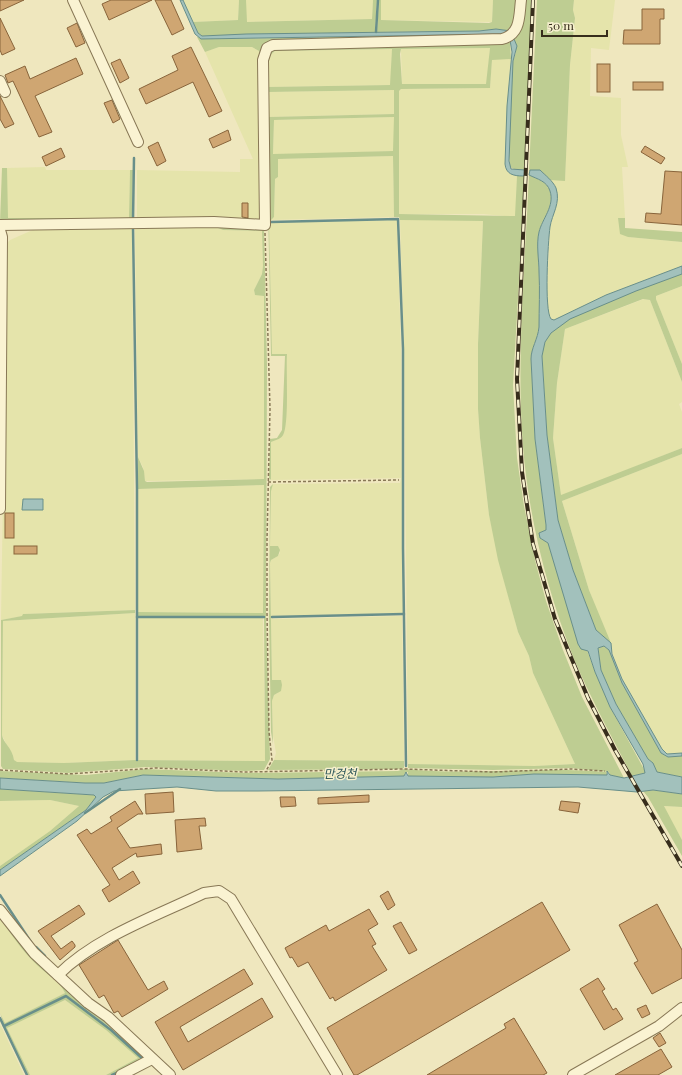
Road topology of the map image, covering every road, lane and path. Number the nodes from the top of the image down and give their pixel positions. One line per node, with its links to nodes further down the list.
1 (73, 0): 5 (street)
2 (521, 0): 7 (street)
3 (0, 81): 4 (street)
4 (5, 92)
5 (138, 142)
6 (0, 225): 7 (street)
7 (265, 225): 10 (path)
8 (0, 230): 11 (street)
9 (399, 480): 10 (path)
10 (268, 482): 13 (path)
11 (0, 509)
12 (0, 770): 13 (path)
13 (266, 771): 14 (path)
14 (605, 771)
15 (0, 910): 16 (street)
16 (58, 975): 18 (street); 21 (street)
17 (682, 1008): 22 (street)
18 (152, 1059): 19 (street); 20 (street)
19 (120, 1075)
20 (170, 1075)
21 (337, 1075)
22 (573, 1075)

